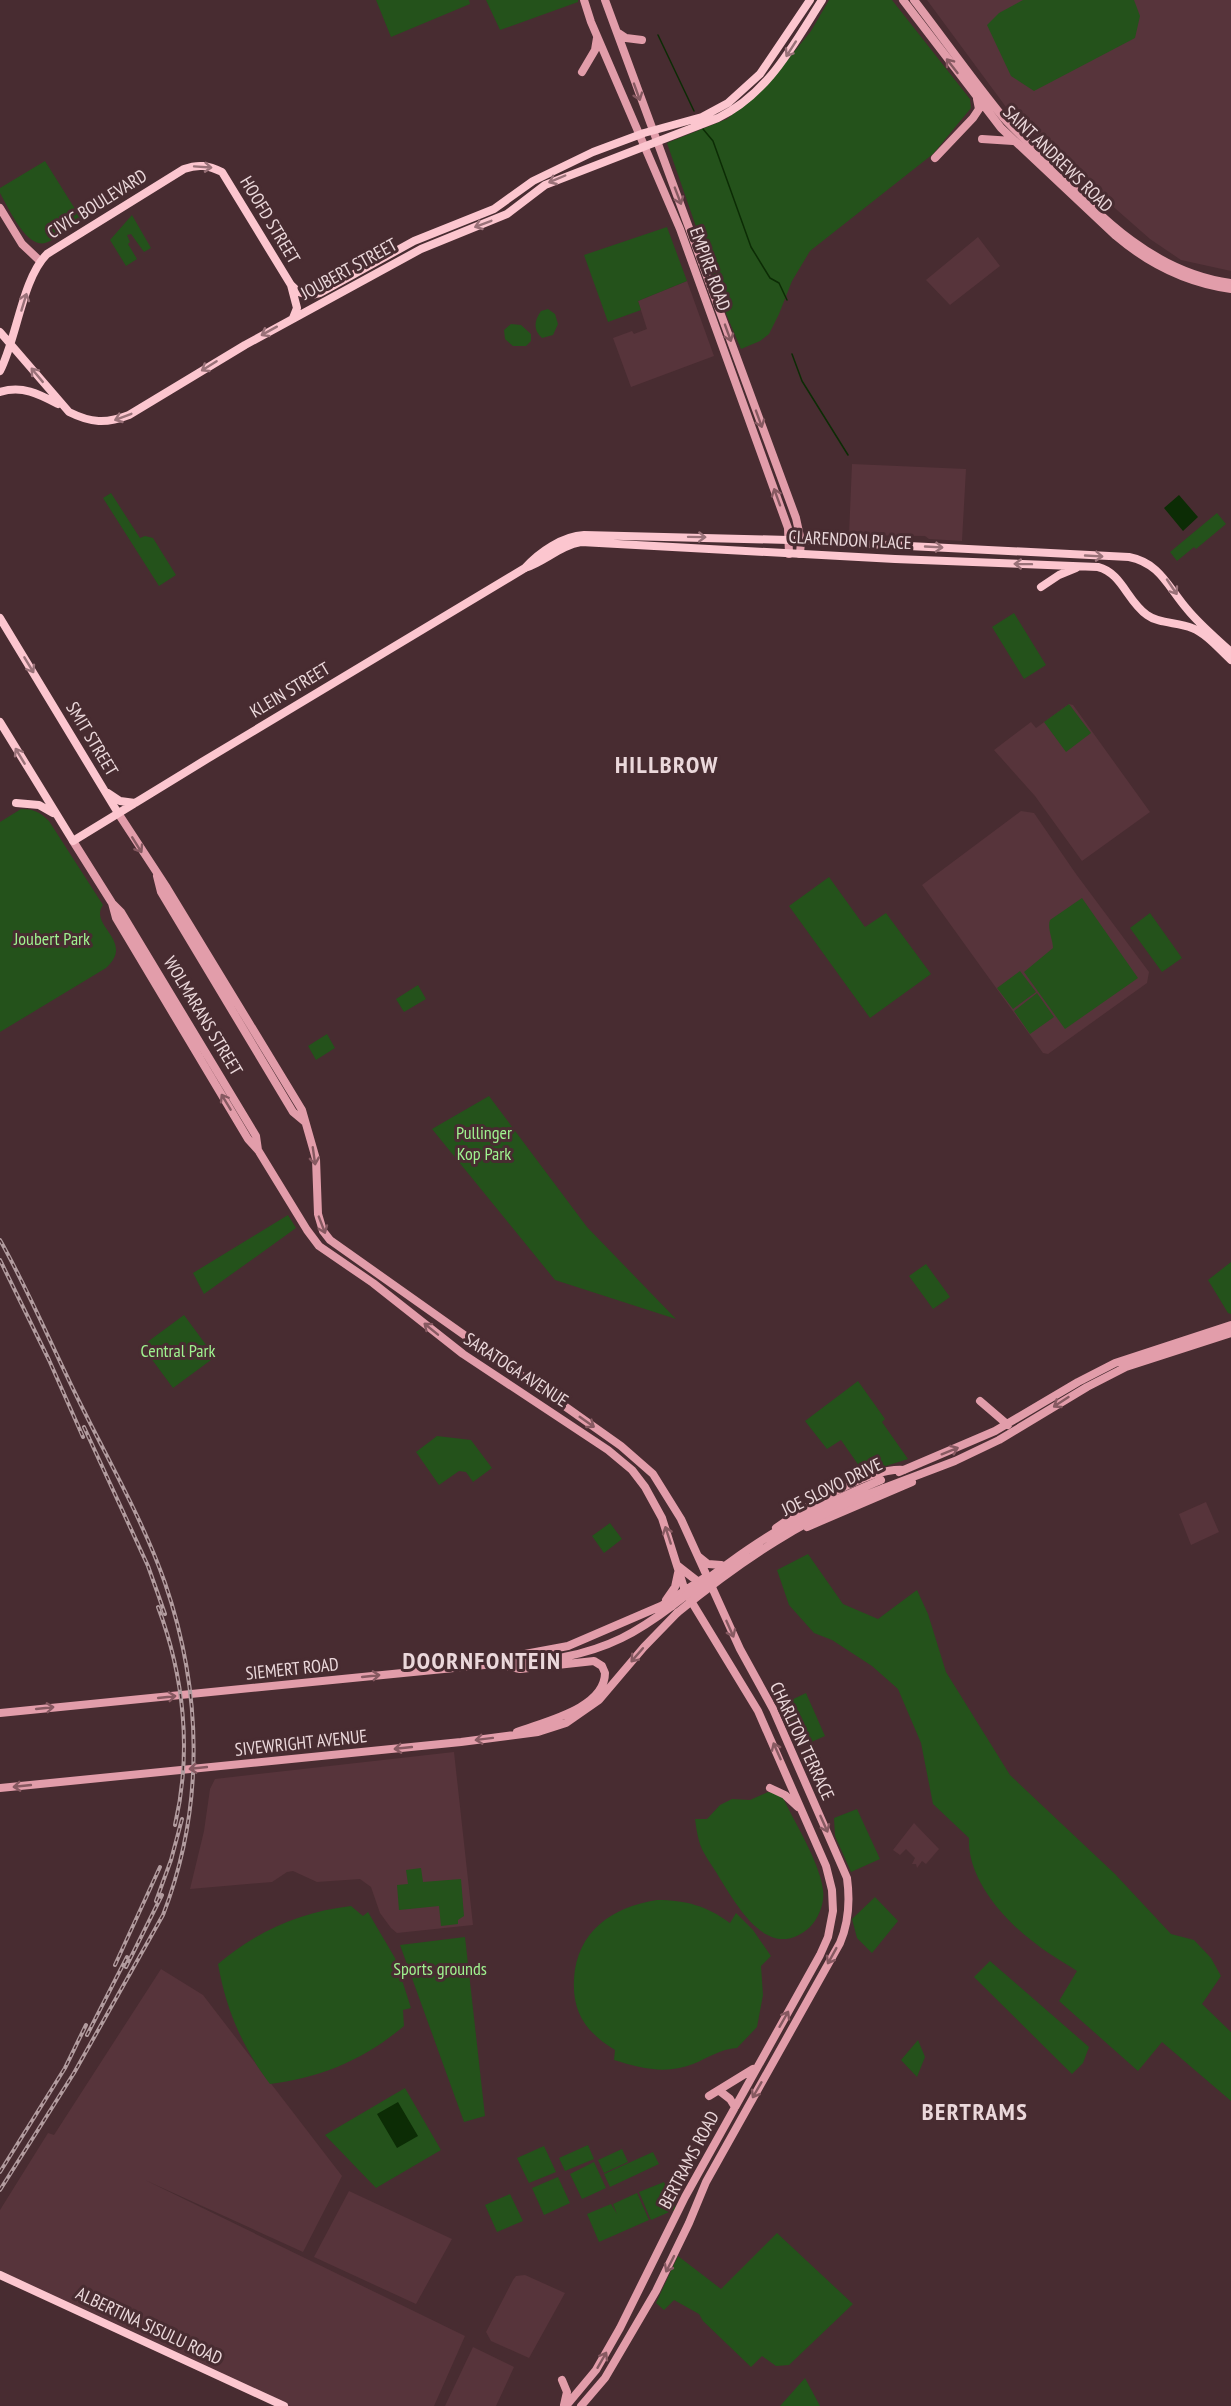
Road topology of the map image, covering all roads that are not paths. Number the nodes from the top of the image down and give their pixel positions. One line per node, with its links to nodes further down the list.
1 (584, 0): 8 (main road, EMPIRE ROAD)
2 (605, 0): 7 (main road, EMPIRE ROAD)
3 (810, 0): 12 (main road, JOUBERT STREET)
4 (822, 0): 15 (main road, JOUBERT STREET, one-way to 15)
5 (903, 0): 11 (main road, SAINT ANDREWS ROAD, one-way to 5)
6 (914, 0): 22 (main road, SAINT ANDREWS ROAD)
7 (616, 33): 9 (main road); 12 (main road, EMPIRE ROAD, one-way to 12)
8 (597, 37): 10 (main road); 13 (main road, EMPIRE ROAD)
9 (642, 40)
10 (582, 72)
11 (976, 96): 16 (main road, SAINT ANDREWS ROAD); 18 (main road)
12 (652, 131): 13 (main road, JOUBERT STREET); 15 (main road, EMPIRE ROAD)
13 (639, 134): 17 (main road, EMPIRE ROAD); 23 (main road, JOUBERT STREET)
14 (982, 139): 16 (main road)
15 (656, 142): 17 (main road, JOUBERT STREET); 33 (main road, EMPIRE ROAD, one-way to 33)
16 (1015, 142): 24 (main road, SAINT ANDREWS ROAD)
17 (644, 147): 25 (main road, JOUBERT STREET, one-way to 25); 32 (main road, EMPIRE ROAD, one-way to 17)
18 (935, 158)
19 (222, 172): 21 (main road, CIVIC BOULEVARD, one-way to 19); 23 (main road, HOOFD STREET)
20 (0, 208): 21 (main road)
21 (40, 261): 27 (main road, CIVIC BOULEVARD, one-way to 21)
22 (1231, 284)
23 (291, 285): 25 (main road)
24 (1231, 289)
25 (293, 318): 30 (main road, JOUBERT STREET, one-way to 30)
26 (0, 332): 27 (main road)
27 (11, 344): 28 (main road, CIVIC BOULEVARD); 30 (main road, one-way to 27)
28 (0, 371)
29 (0, 392): 30 (main road, JOUBERT STREET)
30 (64, 407)
31 (576, 535): 32 (main road, CLARENDON PLACE, one-way to 32); 38 (main road, KLEIN STREET)
32 (789, 540): 33 (main road, CLARENDON PLACE); 34 (main road, EMPIRE ROAD)
33 (801, 541): 35 (main road, EMPIRE ROAD); 41 (main road, CLARENDON PLACE, one-way to 41)
34 (789, 554): 35 (main road, CLARENDON PLACE); 36 (main road, CLARENDON PLACE)
35 (800, 554): 37 (main road, CLARENDON PLACE, one-way to 35)
36 (536, 564): 38 (main road, KLEIN STREET)
37 (1082, 566): 39 (main road); 42 (main road, CLARENDON PLACE)
38 (525, 568): 46 (main road, KLEIN STREET)
39 (1041, 587)
40 (0, 618): 44 (main road, SMIT STREET, one-way to 44)
41 (1231, 652)
42 (1231, 660)
43 (0, 723): 48 (main road, WOLMARANS STREET, one-way to 43)
44 (103, 789): 46 (main road); 47 (main road, SMIT STREET)
45 (16, 803): 48 (main road)
46 (135, 803): 47 (main road, KLEIN STREET)
47 (118, 813): 49 (main road, KLEIN STREET); 50 (main road, SMIT STREET, one-way to 50)
48 (61, 822): 49 (main road, WOLMARANS STREET)
49 (73, 842): 51 (main road, WOLMARANS STREET, one-way to 49)
50 (316, 1190): 59 (main road, SARATOGA AVENUE, one-way to 59)
51 (290, 1204): 61 (main road, SARATOGA AVENUE, one-way to 51)
52 (1231, 1325): 55 (main road, JOE SLOVO DRIVE)
53 (1231, 1333): 57 (main road, JOE SLOVO DRIVE, one-way to 57)
54 (980, 1401): 55 (main road)
55 (1008, 1425): 56 (main road, JOE SLOVO DRIVE, one-way to 55)
56 (904, 1470): 58 (main road, JOE SLOVO DRIVE); 60 (main road)
57 (926, 1472): 58 (main road, JOE SLOVO DRIVE); 64 (main road)
58 (882, 1484): 67 (main road, JOE SLOVO DRIVE, bridge); 71 (main road, JOE SLOVO DRIVE, one-way to 71, bridge)
59 (697, 1555): 60 (main road); 62 (main road, SARATOGA AVENUE)
60 (721, 1565): 62 (main road)
61 (677, 1567): 63 (main road); 65 (main road, SARATOGA AVENUE); 66 (main road)
62 (706, 1576): 63 (main road); 64 (main road, CHARLTON TERRACE)
63 (697, 1582): 64 (main road); 65 (main road)
64 (710, 1586): 76 (main road, CHARLTON TERRACE, one-way to 76)
65 (685, 1591): 66 (main road); 74 (main road, CHARLTON TERRACE, one-way to 65)
66 (661, 1606): 68 (main road)
67 (493, 1663): 68 (main road, JOE SLOVO DRIVE); 71 (main road)
68 (479, 1665): 69 (main road, JOE SLOVO DRIVE)
69 (452, 1667): 70 (main road, SIEMERT ROAD, one-way to 69)
70 (0, 1713)
71 (507, 1737): 72 (main road, SIVEWRIGHT AVENUE, one-way to 72)
72 (0, 1788)
73 (770, 1788): 74 (main road)
74 (801, 1810): 75 (main road, CHARLTON TERRACE)
75 (831, 1924): 77 (main road, BERTRAMS ROAD, one-way to 75)
76 (846, 1924): 85 (main road, BERTRAMS ROAD, one-way to 85)
77 (758, 2065): 79 (main road); 80 (main road, BERTRAMS ROAD)
78 (721, 2092): 80 (main road)
79 (709, 2096)
80 (735, 2107): 84 (main road, BERTRAMS ROAD, one-way to 80)
81 (0, 2276): 83 (main road, ALBERTINA SISULU ROAD)
82 (562, 2380): 84 (main road)
83 (284, 2406)
84 (565, 2406)
85 (581, 2406)

